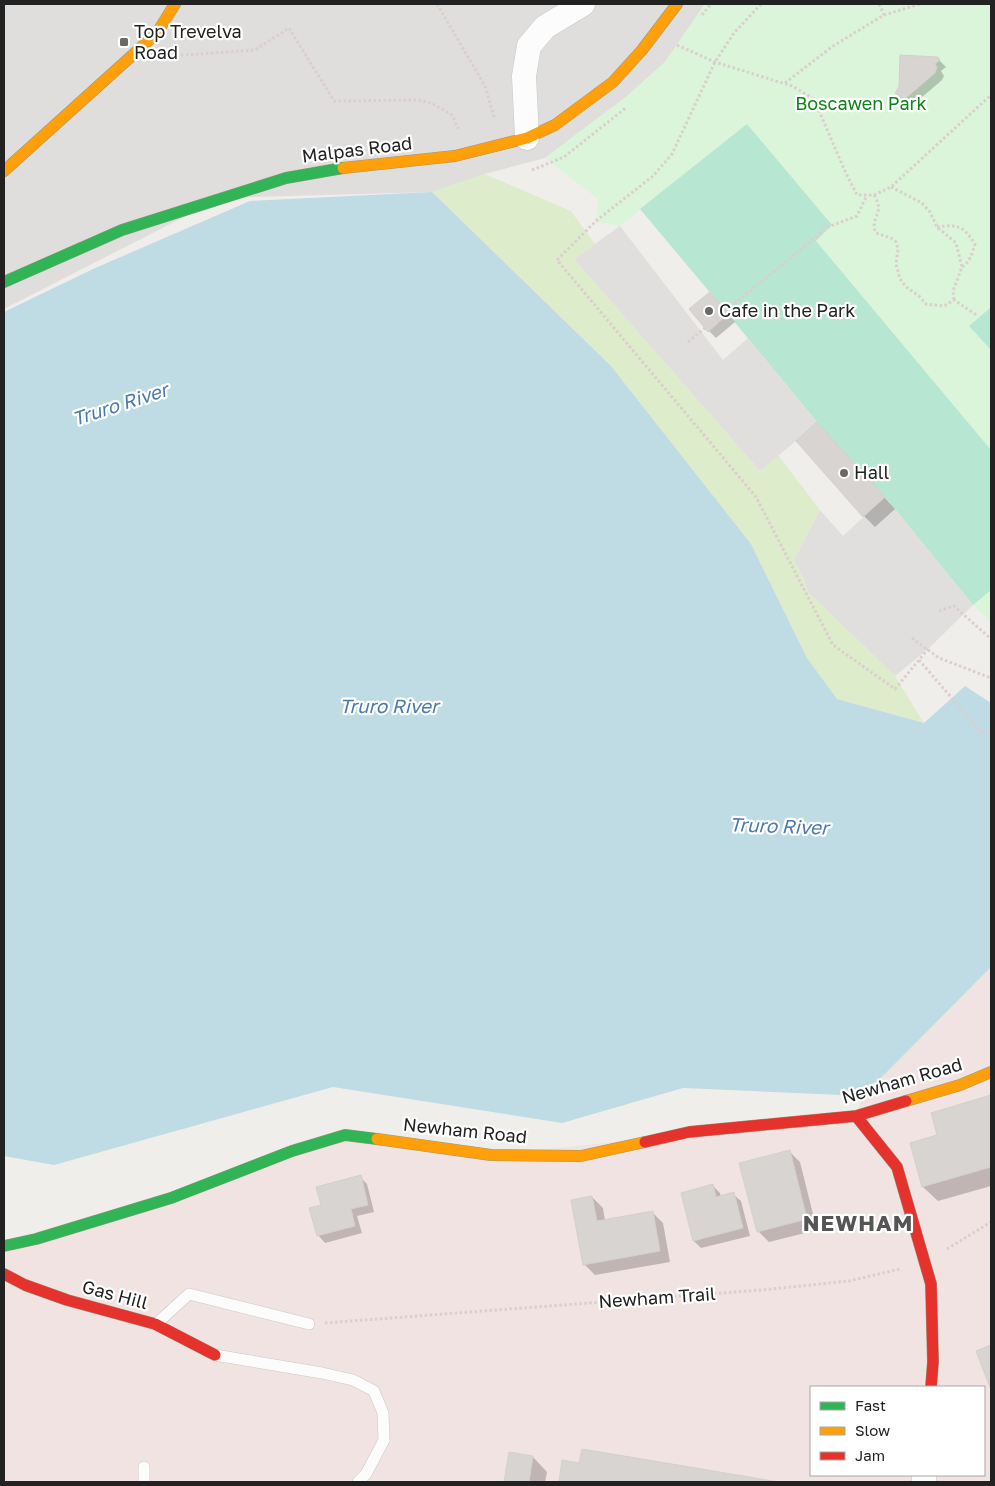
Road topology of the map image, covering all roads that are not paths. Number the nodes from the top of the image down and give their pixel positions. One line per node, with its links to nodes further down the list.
1 (175, 4): 5 (street)
2 (583, 4): 4 (street)
3 (678, 4): 4 (street, Malpas Road)
4 (527, 138): 6 (street, Malpas Road)
5 (4, 171)
6 (4, 282)
7 (991, 1072): 8 (street, Newham Road)
8 (856, 1116): 9 (street, Newham Road); 14 (street)
9 (4, 1246)
10 (4, 1274): 11 (street, Gas Hill)
11 (155, 1324): 12 (lane); 13 (street, Gas Hill)
12 (309, 1324)
13 (215, 1355): 17 (lane)
14 (931, 1386)
15 (144, 1467): 16 (lane)
16 (144, 1482)
17 (358, 1482)

